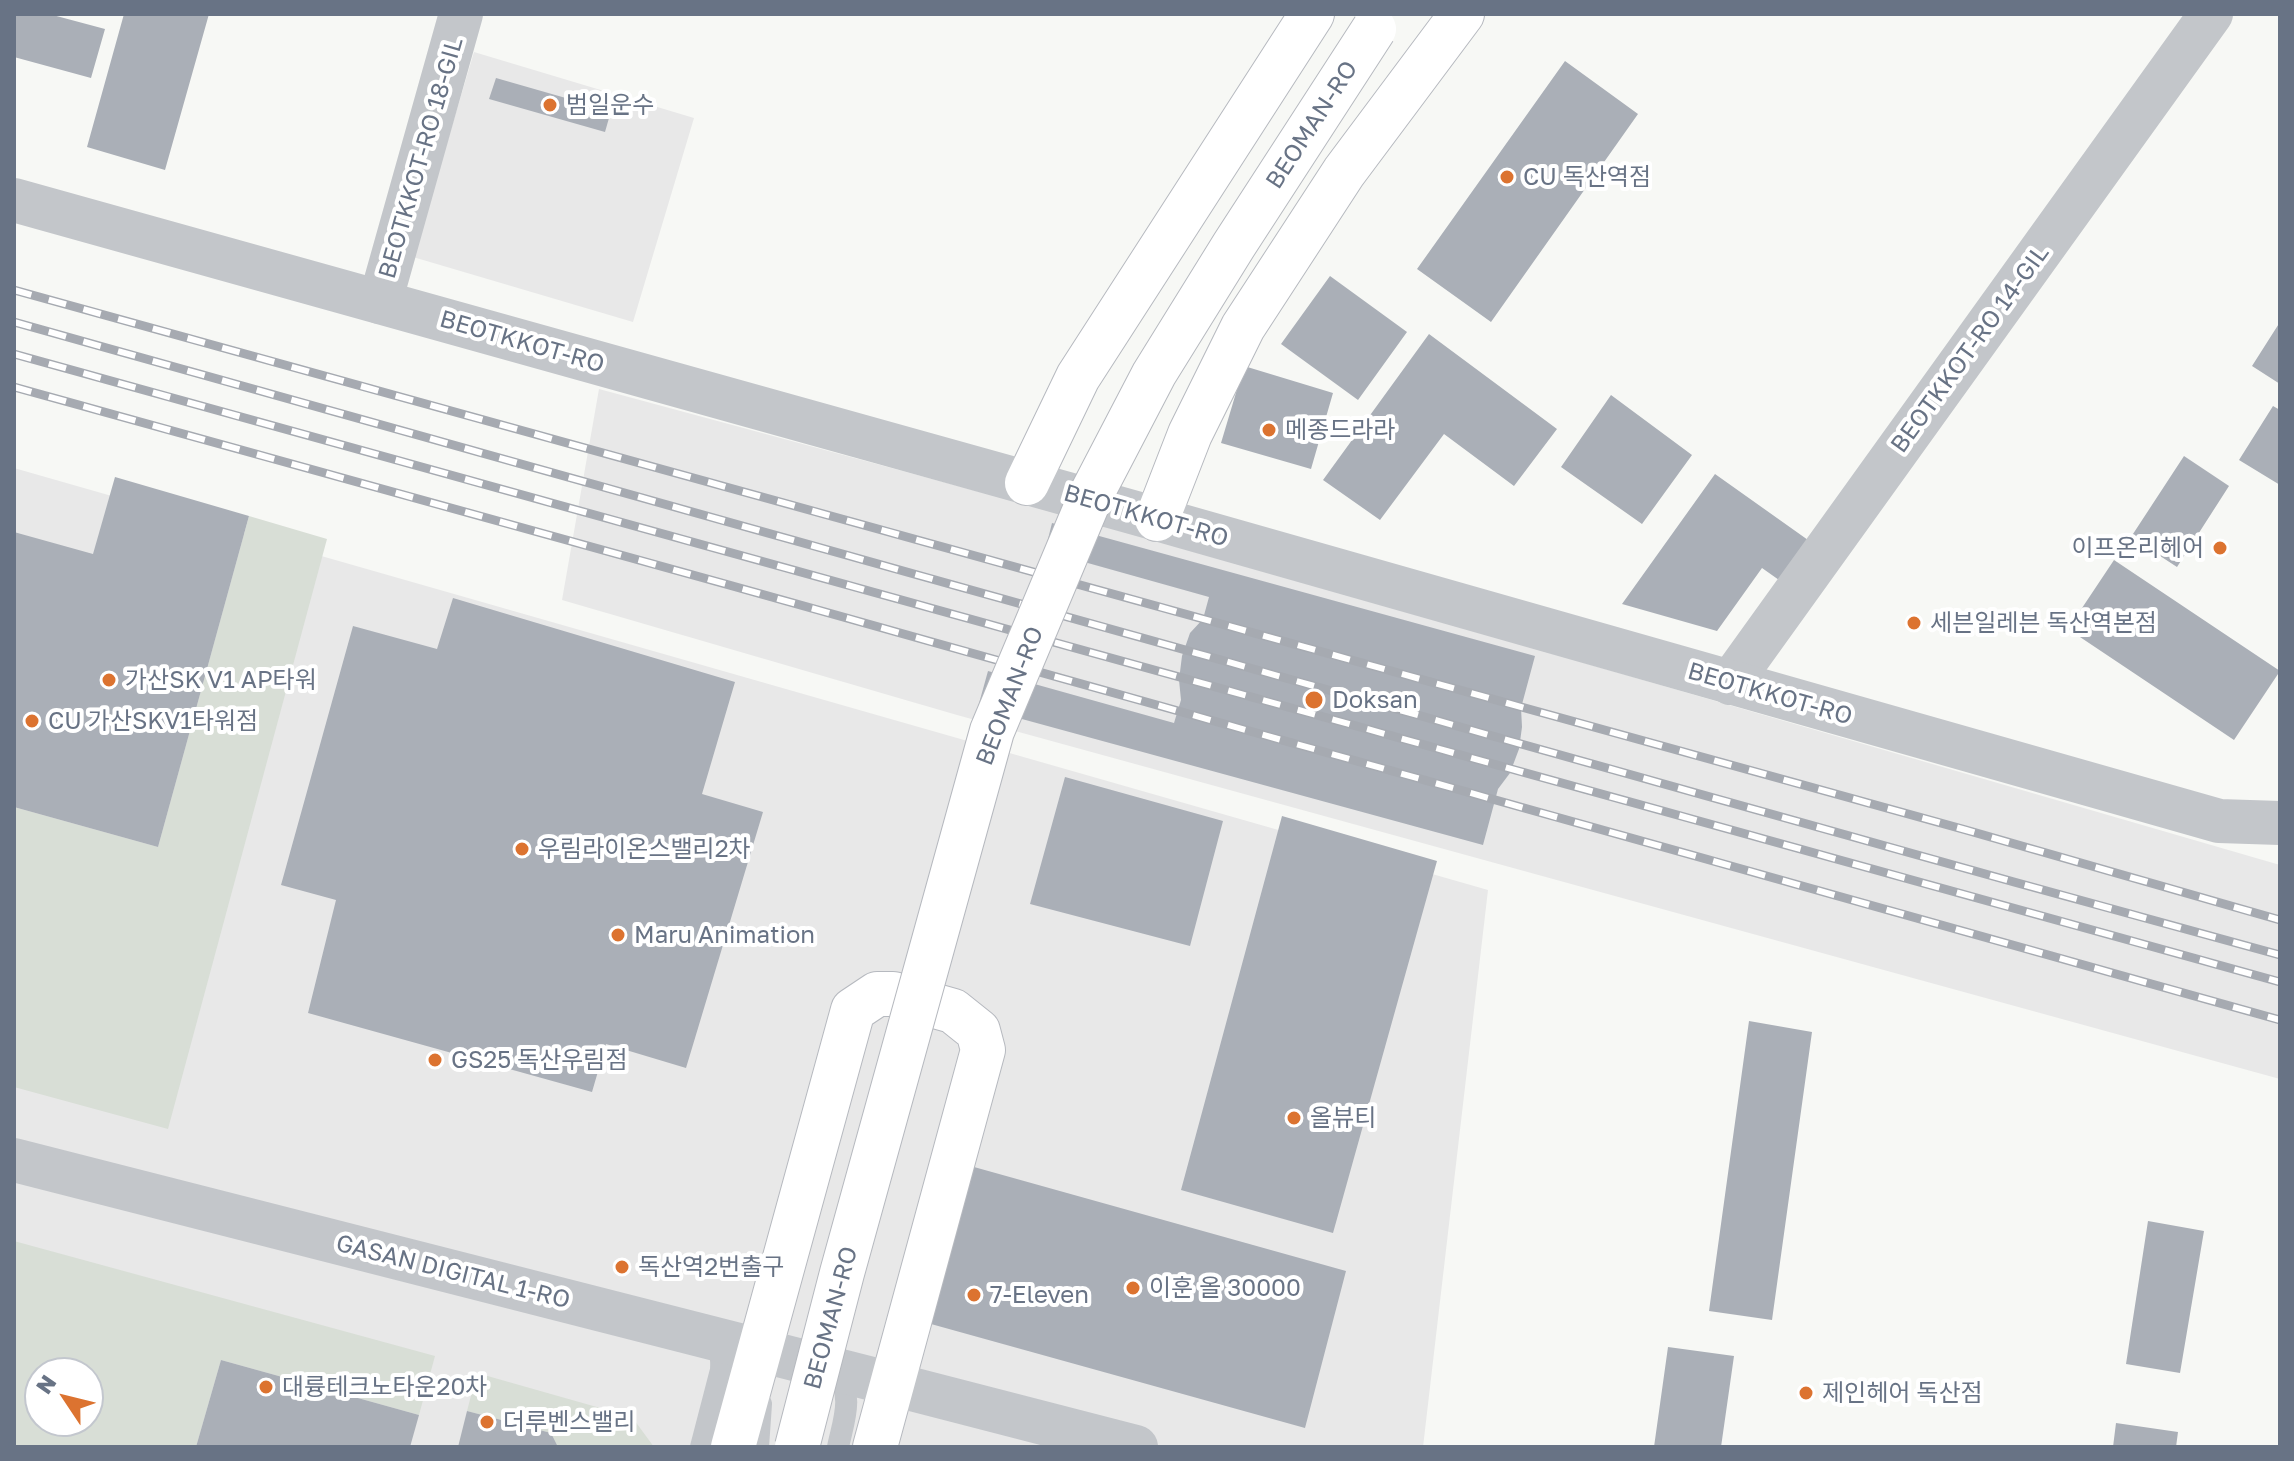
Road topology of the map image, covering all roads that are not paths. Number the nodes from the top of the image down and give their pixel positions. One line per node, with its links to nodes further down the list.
1 (461, 14): 7 (street, BEOTKKOT-RO 18-GIL)
2 (1312, 14): 8 (main road)
3 (1462, 14): 9 (main road)
4 (2211, 14): 10 (street, BEOTKKOT-RO 14-GIL)
5 (1380, 22): 20 (main road, BEOMAN-RO, bridge)
6 (14, 200): 7 (street, BEOTKKOT-RO)
7 (380, 302): 8 (street, BEOTKKOT-RO)
8 (1027, 483): 9 (street, BEOTKKOT-RO)
9 (1157, 519): 10 (street, BEOTKKOT-RO)
10 (1730, 683): 11 (street, BEOTKKOT-RO)
11 (2280, 823)
12 (14, 1160): 13 (street, GASAN DIGITAL 1-RO)
13 (711, 1339): 14 (street, GASAN DIGITAL 1-RO); 17 (lane)
14 (758, 1350): 15 (street, GASAN DIGITAL 1-RO); 16 (main road); 18 (main road); 19 (lane)
15 (836, 1370): 16 (street, GASAN DIGITAL 1-RO); 21 (lane)
16 (892, 1384): 22 (main road); 23 (street)
17 (701, 1447)
18 (733, 1447)
19 (758, 1447)
20 (797, 1447)
21 (838, 1447)
22 (875, 1447)
23 (1136, 1447)

